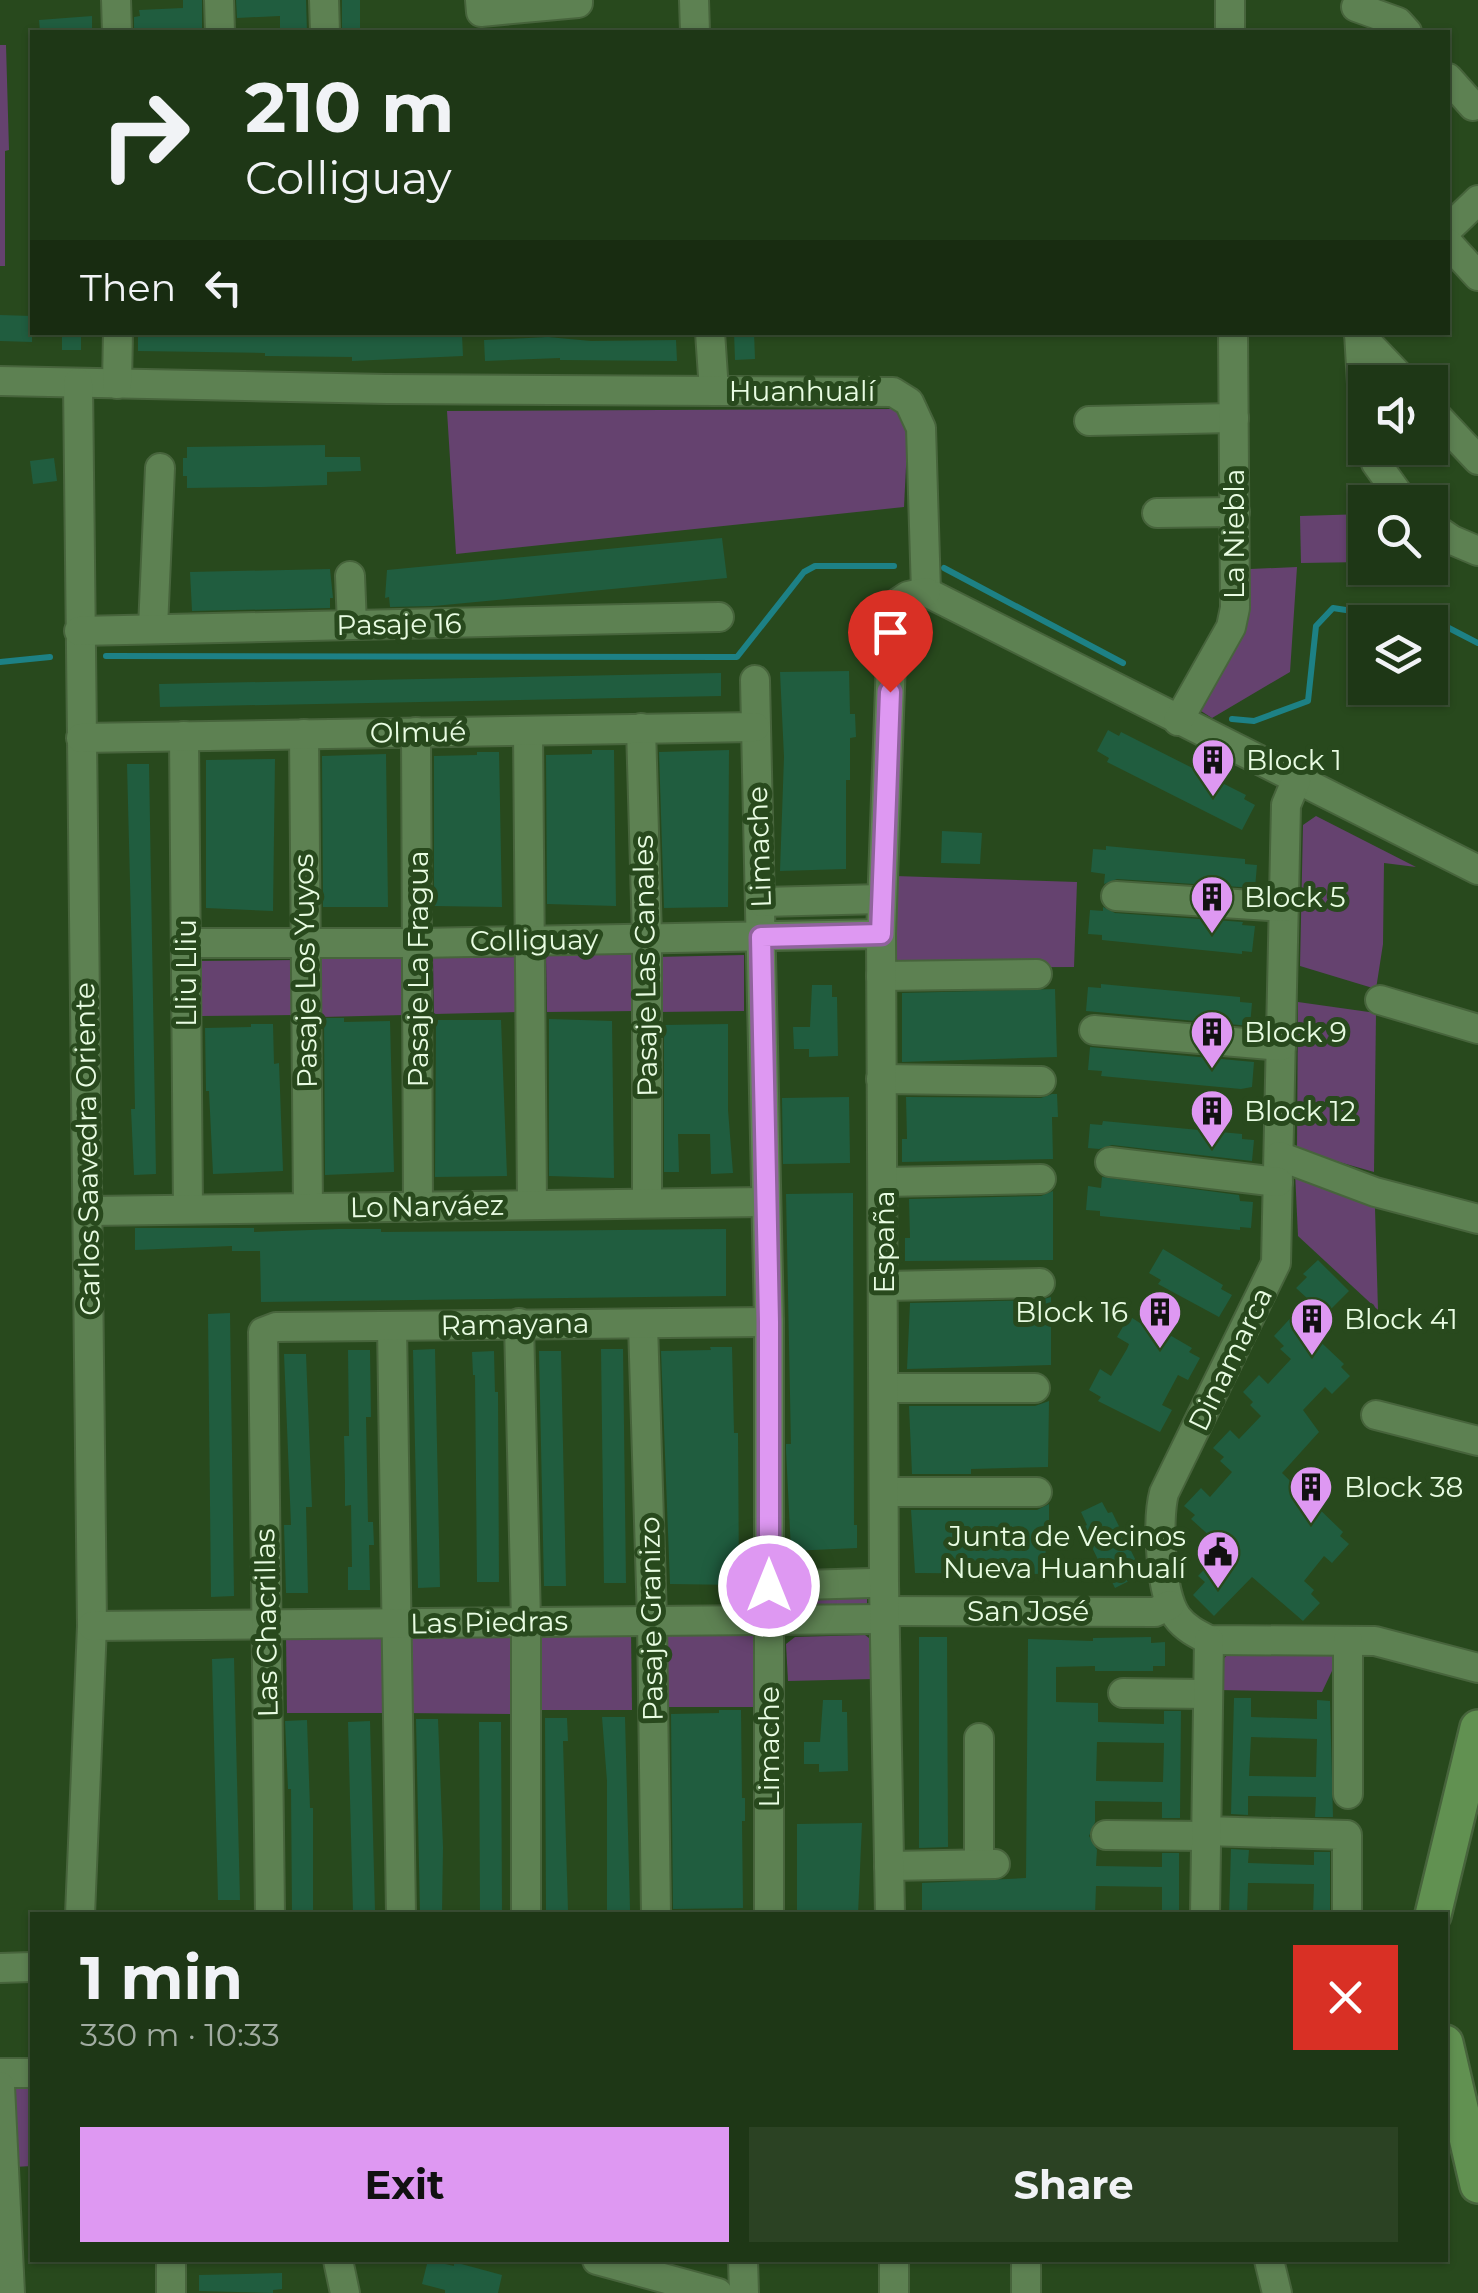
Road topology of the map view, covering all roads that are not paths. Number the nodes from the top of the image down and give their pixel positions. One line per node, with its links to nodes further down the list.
1 (116, 0): 9 (street)
2 (220, 0): 10 (street)
3 (324, 0): 11 (street)
4 (480, 0): 5 (street)
5 (578, 0)
6 (694, 0): 12 (street)
7 (1230, 0): 13 (street)
8 (1356, 13): 14 (street)
9 (116, 30)
10 (220, 30)
11 (325, 30)
12 (695, 30)
13 (1230, 30)
14 (1405, 30)
15 (1450, 80): 16 (street)
16 (1473, 106)
17 (1478, 200): 18 (street)
18 (1450, 227)
19 (1450, 245): 20 (street)
20 (1478, 276)
21 (118, 335): 30 (street)
22 (710, 335): 31 (street)
23 (1233, 335): 32 (street, La Niebla)
24 (1359, 335): 26 (street)
25 (1361, 335): 27 (street)
26 (1361, 365)
27 (1389, 365)
28 (0, 381): 29 (street, Huanhualí)
29 (78, 384): 30 (street, Huanhualí); 46 (street, Carlos Saavedra Oriente)
30 (118, 384): 31 (street, Huanhualí)
31 (714, 390): 42 (street, Huanhualí)
32 (1234, 418): 33 (street); 37 (street, La Niebla)
33 (1089, 421)
34 (1448, 428): 35 (street)
35 (1478, 460)
36 (160, 468): 45 (street)
37 (1235, 512): 38 (street); 48 (street, La Niebla)
38 (1156, 513)
39 (1448, 537): 40 (street)
40 (1478, 551)
41 (350, 576): 44 (street)
42 (926, 592): 48 (street); 59 (street, España)
43 (719, 617): 44 (street, Pasaje 16)
44 (352, 625): 45 (street, Pasaje 16)
45 (153, 628): 46 (street, Pasaje 16)
46 (78, 632): 55 (street, Carlos Saavedra Oriente)
47 (755, 680): 49 (street, Limache)
48 (1178, 721): 56 (street)
49 (756, 727): 50 (street, Olmué); 60 (street, Limache)
50 (642, 728): 51 (street, Olmué); 63 (street, Pasaje Las Canales)
51 (528, 731): 52 (street, Olmué); 65 (street)
52 (416, 732): 53 (street, Olmué); 68 (street, Pasaje La Fragua)
53 (304, 734): 54 (street, Olmué); 67 (street, Pasaje Los Yuyos)
54 (184, 736): 55 (street, Olmué); 66 (street, Lliu Lliu)
55 (81, 738): 87 (street, Carlos Saavedra Oriente)
56 (1296, 780): 57 (street); 61 (street, Dinamarca)
57 (1478, 870)
58 (1116, 896): 61 (street)
59 (882, 899): 60 (street); 62 (street, España)
60 (762, 902): 64 (street, Limache)
61 (1284, 907): 74 (street, Dinamarca)
62 (881, 934): 64 (street, Colliguay); 70 (street, España)
63 (647, 937): 64 (street, Colliguay); 65 (street, Colliguay); 83 (street, Pasaje Las Canales)
64 (761, 937): 81 (street, Limache)
65 (531, 940): 68 (street, Colliguay); 82 (street)
66 (186, 942): 67 (street, Colliguay); 86 (street, Lliu Lliu)
67 (304, 942): 68 (street, Colliguay); 85 (street, Pasaje Los Yuyos)
68 (419, 942): 84 (street, Pasaje La Fragua)
69 (1037, 974): 70 (street)
70 (881, 976): 75 (street, España)
71 (1380, 1000): 72 (street)
72 (1478, 1029)
73 (1094, 1030): 74 (street)
74 (1281, 1046): 78 (street, Dinamarca)
75 (881, 1080): 76 (street); 80 (street, España)
76 (1041, 1080)
77 (1110, 1162): 78 (street)
78 (1278, 1169): 88 (street); 104 (street, Dinamarca)
79 (1042, 1179): 80 (street)
80 (884, 1182): 90 (street, España)
81 (764, 1202): 83 (street, Lo Narváez); 91 (street, Limache)
82 (532, 1204): 83 (street, Lo Narváez); 84 (street, Lo Narváez)
83 (647, 1204)
84 (418, 1207): 85 (street, Lo Narváez)
85 (308, 1208): 86 (street, Lo Narváez)
86 (188, 1209): 87 (street, Lo Narváez)
87 (90, 1211): 111 (street, Carlos Saavedra Oriente)
88 (1478, 1219)
89 (1040, 1283): 90 (street)
90 (884, 1286): 96 (street, España)
91 (769, 1322): 93 (street, Ramayana); 103 (street, Limache)
92 (519, 1323): 93 (street, Ramayana); 94 (street, Ramayana); 108 (street)
93 (643, 1324): 106 (street, Pasaje Granizo)
94 (392, 1326): 95 (street, Ramayana); 109 (street)
95 (263, 1332): 110 (street, Las Chacrillas)
96 (884, 1388): 97 (street); 100 (street, España)
97 (1034, 1388)
98 (1376, 1415): 99 (street)
99 (1478, 1441)
100 (884, 1492): 101 (street); 105 (street, España)
101 (1036, 1492)
102 (871, 1583): 103 (street)
103 (769, 1586): 107 (street, Limache)
104 (1170, 1605): 105 (street, San José); 112 (street)
105 (885, 1615): 107 (street, Las Piedras); 122 (street, España)
106 (652, 1620): 107 (street, Las Piedras); 108 (street, Las Piedras); 127 (street, Pasaje Granizo)
107 (769, 1620): 128 (street, Limache)
108 (526, 1622): 109 (street, Las Piedras); 126 (street)
109 (396, 1623): 110 (street, Las Piedras); 125 (street)
110 (266, 1625): 111 (street, Las Piedras); 124 (street, Las Chacrillas)
111 (92, 1626): 123 (street, Carlos Saavedra Oriente)
112 (1209, 1640): 113 (street); 116 (street)
113 (1348, 1641): 114 (street); 119 (street)
114 (1478, 1668)
115 (1123, 1693): 116 (street)
116 (1207, 1694): 120 (street)
117 (1478, 1728): 132 (main road)
118 (979, 1738): 122 (street)
119 (1348, 1794)
120 (1206, 1834): 121 (street); 130 (street); 131 (street)
121 (1106, 1835)
122 (890, 1866): 129 (street, España)
123 (80, 1912)
124 (270, 1912)
125 (401, 1912)
126 (526, 1912)
127 (656, 1912)
128 (769, 1912)
129 (890, 1912)
130 (1205, 1912)
131 (1347, 1912)
132 (1434, 1912)
133 (30, 1967): 134 (street)
134 (0, 1968)
135 (1448, 2055): 139 (main road)
136 (0, 2073): 137 (street)
137 (30, 2074)
138 (0, 2086): 148 (street)
139 (1462, 2111): 140 (main road)
140 (1478, 2186)
141 (171, 2262): 149 (street)
142 (338, 2262): 150 (street)
143 (605, 2262): 151 (street)
144 (744, 2262): 152 (street)
145 (894, 2262): 153 (street)
146 (1026, 2262): 154 (street)
147 (1269, 2262): 155 (street)
148 (10, 2293)
149 (172, 2293)
150 (346, 2293)
151 (718, 2293)
152 (744, 2293)
153 (894, 2293)
154 (1026, 2293)
155 (1276, 2293)

